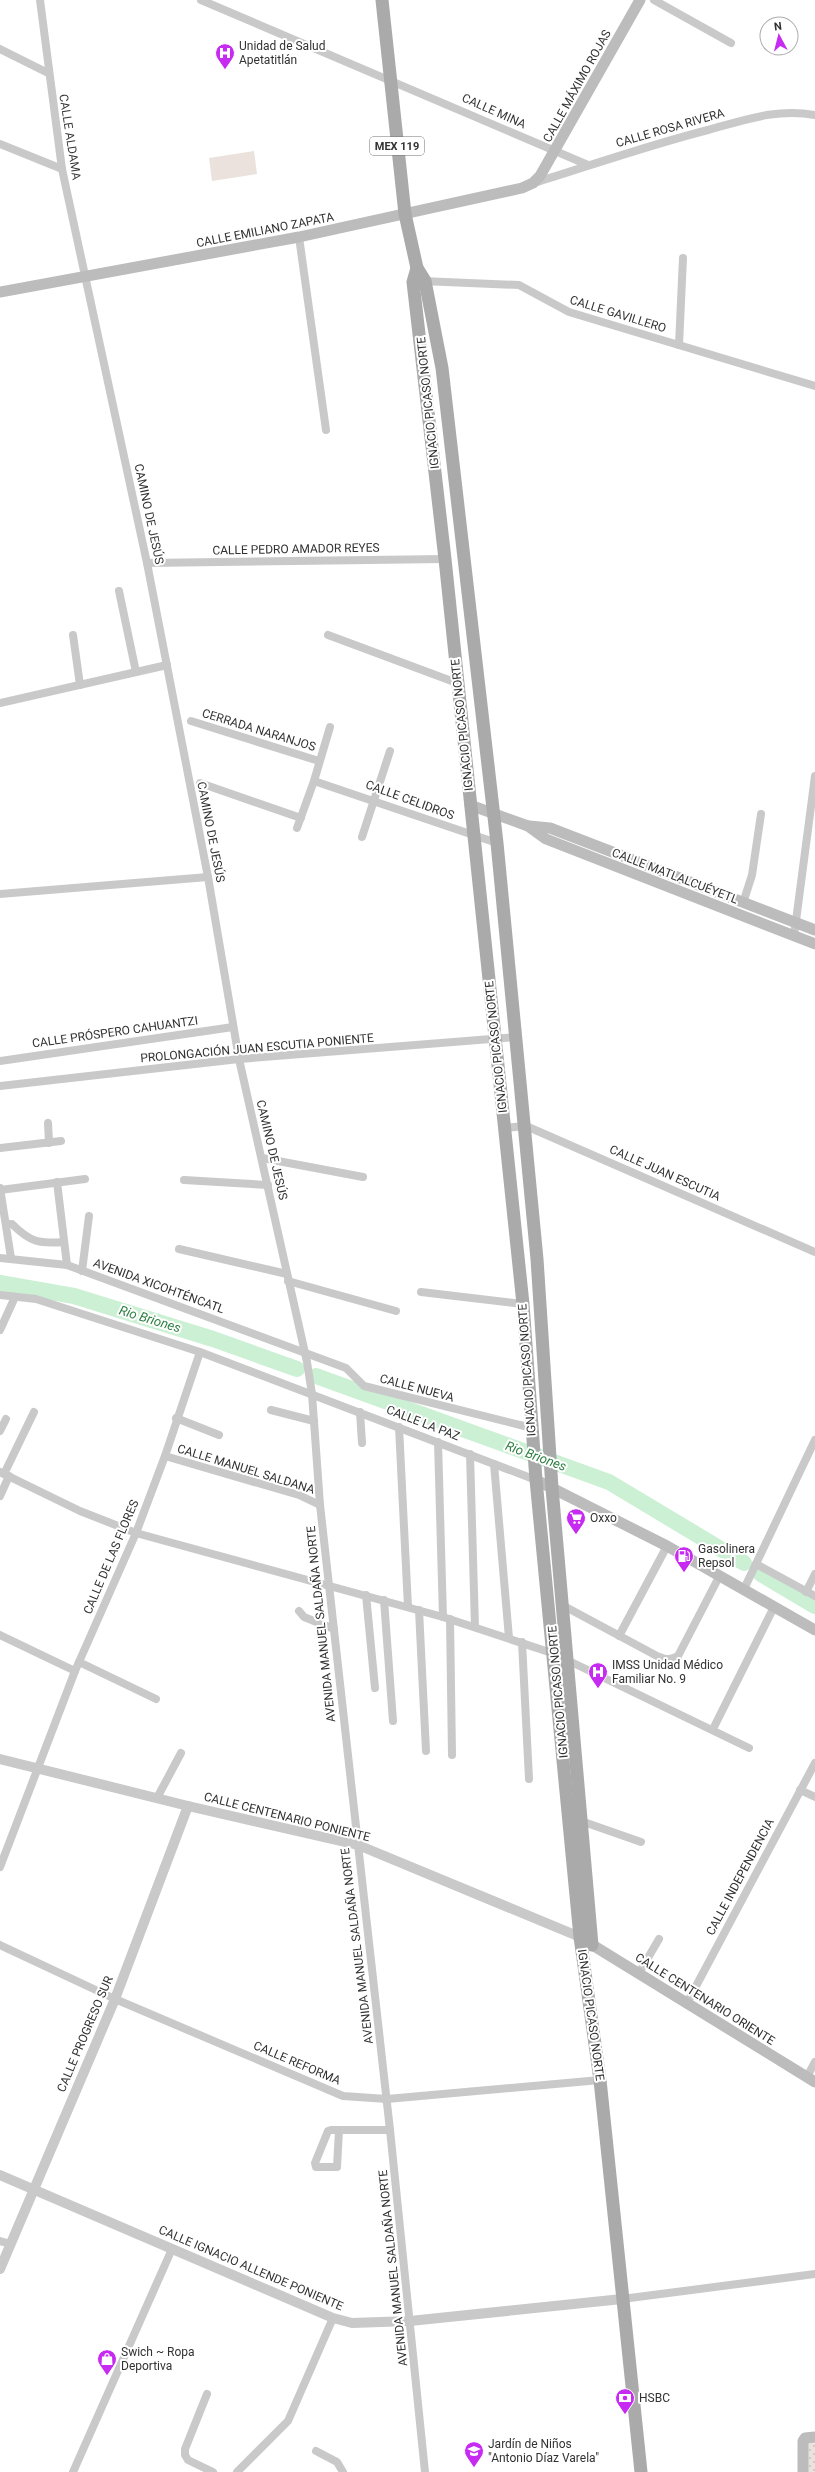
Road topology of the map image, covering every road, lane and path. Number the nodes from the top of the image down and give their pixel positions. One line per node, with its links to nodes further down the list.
1 (40, 0): 8 (street, CALLE ALDAMA)
2 (201, 0): 9 (street, CALLE MINA)
3 (382, 0): 9 (main road, MEX 119)
4 (640, 0): 12 (main road, CALLE MÁXIMO ROJAS)
5 (654, 0): 6 (street)
6 (731, 43)
7 (0, 48): 8 (street)
8 (48, 73): 14 (street, CALLE ALDAMA)
9 (390, 79): 12 (street, CALLE MINA); 16 (main road, MEX 119)
10 (815, 115): 13 (street, CALLE ROSA RIVERA)
11 (0, 144): 14 (street)
12 (555, 151): 13 (street, CALLE MINA); 15 (main road, CALLE MÁXIMO ROJAS)
13 (588, 165): 15 (street, CALLE ROSA RIVERA)
14 (62, 169): 19 (street, CALLE ALDAMA)
15 (534, 183): 16 (main road, CALLE EMILIANO ZAPATA)
16 (405, 214): 17 (main road, CALLE EMILIANO ZAPATA); 20 (main road, IGNACIO PICASO NORTE / MEX 119)
17 (299, 237): 19 (main road, CALLE EMILIANO ZAPATA); 24 (street)
18 (683, 258): 22 (street)
19 (84, 276): 21 (main road, CALLE EMILIANO ZAPATA); 26 (street, CAMINO DE JESÚS)
20 (419, 281): 22 (street, CALLE GAVILLERO); 25 (main road, IGNACIO PICASO NORTE); 44 (main road, IGNACIO PICASO NORTE)
21 (0, 292)
22 (679, 346): 23 (street, CALLE GAVILLERO)
23 (815, 386)
24 (326, 430)
25 (445, 559): 26 (street, CALLE PEDRO AMADOR REYES); 32 (main road, IGNACIO PICASO NORTE)
26 (147, 563): 30 (street, CAMINO DE JESÚS)
27 (119, 591): 31 (street)
28 (73, 635): 33 (street)
29 (328, 635): 32 (street)
30 (167, 665): 31 (street); 52 (street, CAMINO DE JESÚS)
31 (136, 672): 33 (street)
32 (457, 683): 43 (main road, IGNACIO PICASO NORTE)
33 (80, 685): 34 (street)
34 (0, 703)
35 (191, 721): 38 (street, CERRADA NARANJOS)
36 (330, 727): 38 (street)
37 (390, 751): 42 (street)
38 (319, 762): 40 (street)
39 (815, 776): 55 (street)
40 (314, 781): 42 (street, CALLE CELIDROS); 46 (street)
41 (200, 783): 46 (street)
42 (374, 800): 49 (street, CALLE CELIDROS); 50 (street)
43 (470, 805): 44 (main road, CALLE MATLALCUÉYETL); 49 (main road, IGNACIO PICASO NORTE)
44 (493, 813): 47 (main road, CALLE MATLALCUÉYETL); 51 (main road, IGNACIO PICASO NORTE)
45 (762, 814): 54 (street)
46 (301, 818): 48 (street)
47 (528, 826): 54 (main road, CALLE MATLALCUÉYETL); 57 (main road, CALLE MATLALCUÉYETL)
48 (297, 828)
49 (473, 836): 51 (street, CALLE CELIDROS); 61 (main road, IGNACIO PICASO NORTE)
50 (362, 837)
51 (497, 843): 60 (main road, IGNACIO PICASO NORTE)
52 (208, 877): 53 (street); 59 (street, CAMINO DE JESÚS)
53 (0, 894)
54 (743, 902): 55 (main road, CALLE MATLALCUÉYETL)
55 (797, 923): 56 (main road, CALLE MATLALCUÉYETL); 57 (street)
56 (815, 930)
57 (794, 936): 58 (main road, CALLE MATLALCUÉYETL)
58 (815, 944)
59 (233, 1028): 62 (street, CAMINO DE JESÚS); 63 (street, CALLE PRÓSPERO CAHUANTZI)
60 (516, 1037): 61 (street, PROLONGACIÓN JUAN ESCUTIA PONIENTE); 66 (main road, IGNACIO PICASO NORTE)
61 (495, 1040): 62 (street, PROLONGACIÓN JUAN ESCUTIA PONIENTE); 67 (main road, IGNACIO PICASO NORTE)
62 (239, 1059): 64 (street, PROLONGACIÓN JUAN ESCUTIA PONIENTE); 71 (street, CAMINO DE JESÚS)
63 (0, 1060)
64 (0, 1086)
65 (48, 1124): 69 (street)
66 (526, 1126): 67 (street, CALLE JUAN ESCUTIA); 82 (street, CALLE JUAN ESCUTIA); 115 (main road, IGNACIO PICASO NORTE)
67 (504, 1128): 91 (main road, IGNACIO PICASO NORTE)
68 (61, 1141): 69 (street)
69 (49, 1143): 70 (street)
70 (0, 1148)
71 (262, 1158): 72 (street); 76 (street, CAMINO DE JESÚS)
72 (363, 1177)
73 (85, 1179): 75 (street)
74 (184, 1180): 76 (street)
75 (57, 1182): 77 (street); 80 (street)
76 (268, 1185): 87 (street, CAMINO DE JESÚS)
77 (0, 1189): 79 (street)
78 (89, 1216): 86 (street)
79 (6, 1224): 80 (street); 84 (street)
80 (64, 1242): 85 (street)
81 (178, 1249): 87 (street)
82 (815, 1252)
83 (0, 1258): 84 (street, AVENIDA XICOHTÉNCATL)
84 (11, 1258): 85 (street, AVENIDA XICOHTÉNCATL)
85 (67, 1265): 86 (street, AVENIDA XICOHTÉNCATL)
86 (82, 1270): 95 (street, AVENIDA XICOHTÉNCATL)
87 (287, 1278): 92 (street); 95 (street, CAMINO DE JESÚS)
88 (421, 1292): 91 (street)
89 (0, 1295): 90 (street, CALLE LA PAZ)
90 (15, 1297): 93 (street); 94 (street, CALLE LA PAZ)
91 (523, 1304): 105 (main road, IGNACIO PICASO NORTE)
92 (396, 1311)
93 (0, 1330)
94 (200, 1352): 96 (street, CALLE LA PAZ); 100 (street, CALLE DE LAS FLORES)
95 (306, 1353): 96 (street, CAMINO DE JESÚS); 105 (street, CALLE NUEVA)
96 (312, 1394): 99 (street, CALLE LA PAZ); 102 (street, AVENIDA MANUEL SALDAÑA NORTE)
97 (271, 1410): 102 (street)
98 (34, 1412): 113 (street)
99 (360, 1412): 103 (street, CALLE LA PAZ); 109 (street)
100 (176, 1418): 106 (street); 111 (street, CALLE DE LAS FLORES)
101 (6, 1419): 104 (street)
102 (314, 1421): 117 (street, AVENIDA MANUEL SALDAÑA NORTE)
103 (398, 1427): 108 (street, CALLE LA PAZ); 130 (street)
104 (0, 1431)
105 (532, 1434): 114 (main road, IGNACIO PICASO NORTE)
106 (219, 1435)
107 (815, 1440): 120 (street)
108 (438, 1442): 110 (street, CALLE LA PAZ); 134 (street)
109 (362, 1444)
110 (470, 1454): 112 (street, CALLE LA PAZ); 135 (street)
111 (165, 1456): 117 (street, CALLE MANUEL SALDANA); 118 (street, CALLE DE LAS FLORES)
112 (494, 1464): 114 (street, CALLE LA PAZ); 140 (street)
113 (4, 1474): 116 (street); 118 (street)
114 (536, 1480): 115 (main road, CALLE LA PAZ); 142 (main road, IGNACIO PICASO NORTE)
115 (552, 1488): 119 (main road, CALLE LA PAZ); 129 (main road, IGNACIO PICASO NORTE)
116 (0, 1496)
117 (320, 1505): 123 (street, AVENIDA MANUEL SALDAÑA NORTE)
118 (136, 1533): 123 (street); 144 (street, CALLE DE LAS FLORES)
119 (667, 1546): 122 (main road, CALLE LA PAZ); 139 (street)
120 (756, 1564): 124 (street); 125 (street)
121 (815, 1574): 125 (street)
122 (720, 1575): 124 (main road, CALLE LA PAZ); 139 (street)
123 (329, 1585): 126 (street); 136 (street, AVENIDA MANUEL SALDAÑA NORTE)
124 (744, 1589): 131 (main road, CALLE LA PAZ)
125 (806, 1592): 127 (street)
126 (366, 1595): 128 (street); 146 (street)
127 (815, 1596)
128 (384, 1600): 130 (street); 148 (street)
129 (562, 1605): 139 (street); 143 (main road, IGNACIO PICASO NORTE)
130 (408, 1607): 132 (street)
131 (774, 1607): 137 (main road, CALLE LA PAZ); 149 (street)
132 (418, 1610): 134 (street); 151 (street)
133 (299, 1611): 136 (street)
134 (446, 1618): 135 (street); 153 (street)
135 (475, 1627): 140 (street)
136 (334, 1629): 164 (street, AVENIDA MANUEL SALDAÑA NORTE)
137 (815, 1630)
138 (0, 1635): 145 (street)
139 (619, 1636)
140 (509, 1638): 141 (street)
141 (522, 1642): 142 (street); 157 (street)
142 (554, 1654): 143 (street); 166 (main road, IGNACIO PICASO NORTE)
143 (567, 1660): 149 (street); 162 (main road, IGNACIO PICASO NORTE)
144 (79, 1662): 145 (street, CALLE DE LAS FLORES); 147 (street)
145 (75, 1671): 156 (street, CALLE DE LAS FLORES)
146 (375, 1688)
147 (156, 1700)
148 (394, 1721)
149 (713, 1729): 150 (street)
150 (749, 1748)
151 (426, 1751)
152 (181, 1753): 160 (street)
153 (452, 1755)
154 (0, 1758): 156 (street, CALLE CENTENARIO PONIENTE)
155 (815, 1763): 158 (street, CALLE INDEPENDENCIA)
156 (38, 1768): 160 (street, CALLE CENTENARIO PONIENTE); 165 (street, CALLE DE LAS FLORES)
157 (529, 1779)
158 (800, 1790): 159 (street); 172 (street, CALLE INDEPENDENCIA)
159 (815, 1797)
160 (157, 1798): 161 (street, CALLE CENTENARIO PONIENTE)
161 (188, 1806): 164 (street, CALLE CENTENARIO PONIENTE); 171 (street, CALLE PROGRESO SUR)
162 (581, 1821): 163 (street); 169 (main road, IGNACIO PICASO NORTE)
163 (641, 1842)
164 (358, 1845): 166 (street, CALLE CENTENARIO PONIENTE); 176 (street, AVENIDA MANUEL SALDAÑA NORTE)
165 (0, 1867)
166 (580, 1937): 169 (main road, CALLE CENTENARIO ORIENTE); 174 (main road, IGNACIO PICASO NORTE)
167 (659, 1939): 170 (street)
168 (0, 1945): 171 (street, CALLE REFORMA)
169 (592, 1945): 170 (main road, CALLE CENTENARIO ORIENTE)
170 (639, 1973): 172 (main road, CALLE CENTENARIO ORIENTE)
171 (115, 1999): 176 (street, CALLE REFORMA); 180 (street, CALLE PROGRESO SUR)
172 (687, 2003): 175 (main road, CALLE CENTENARIO ORIENTE)
173 (815, 2062): 175 (street)
174 (600, 2080): 176 (street, CALLE REFORMA); 186 (main road, IGNACIO PICASO NORTE)
175 (811, 2080)
176 (387, 2099): 178 (street, AVENIDA MANUEL SALDAÑA NORTE)
177 (339, 2130): 177 (street); 178 (street)
178 (390, 2130): 188 (street, AVENIDA MANUEL SALDAÑA NORTE)
179 (0, 2175): 180 (street, CALLE IGNACIO ALLENDE PONIENTE)
180 (33, 2189): 182 (street, CALLE PROGRESO SUR); 183 (street, CALLE IGNACIO ALLENDE PONIENTE)
181 (0, 2241): 182 (street)
182 (11, 2244): 184 (street, CALLE PROGRESO SUR)
183 (172, 2249): 187 (street, CALLE IGNACIO ALLENDE PONIENTE); 192 (street)
184 (0, 2269)
185 (815, 2274): 186 (street)
186 (622, 2300): 188 (street, CALLE IGNACIO ALLENDE PONIENTE); 197 (main road, IGNACIO PICASO NORTE)
187 (333, 2318): 188 (street, CALLE IGNACIO ALLENDE PONIENTE); 194 (street)
188 (410, 2321): 196 (street, AVENIDA MANUEL SALDAÑA NORTE)
189 (207, 2394): 193 (street)
190 (815, 2436): 198 (main road)
191 (316, 2450): 195 (street)
192 (73, 2472)
193 (213, 2472)
194 (237, 2472)
195 (343, 2472)
196 (426, 2472)
197 (641, 2472)
198 (803, 2472)

